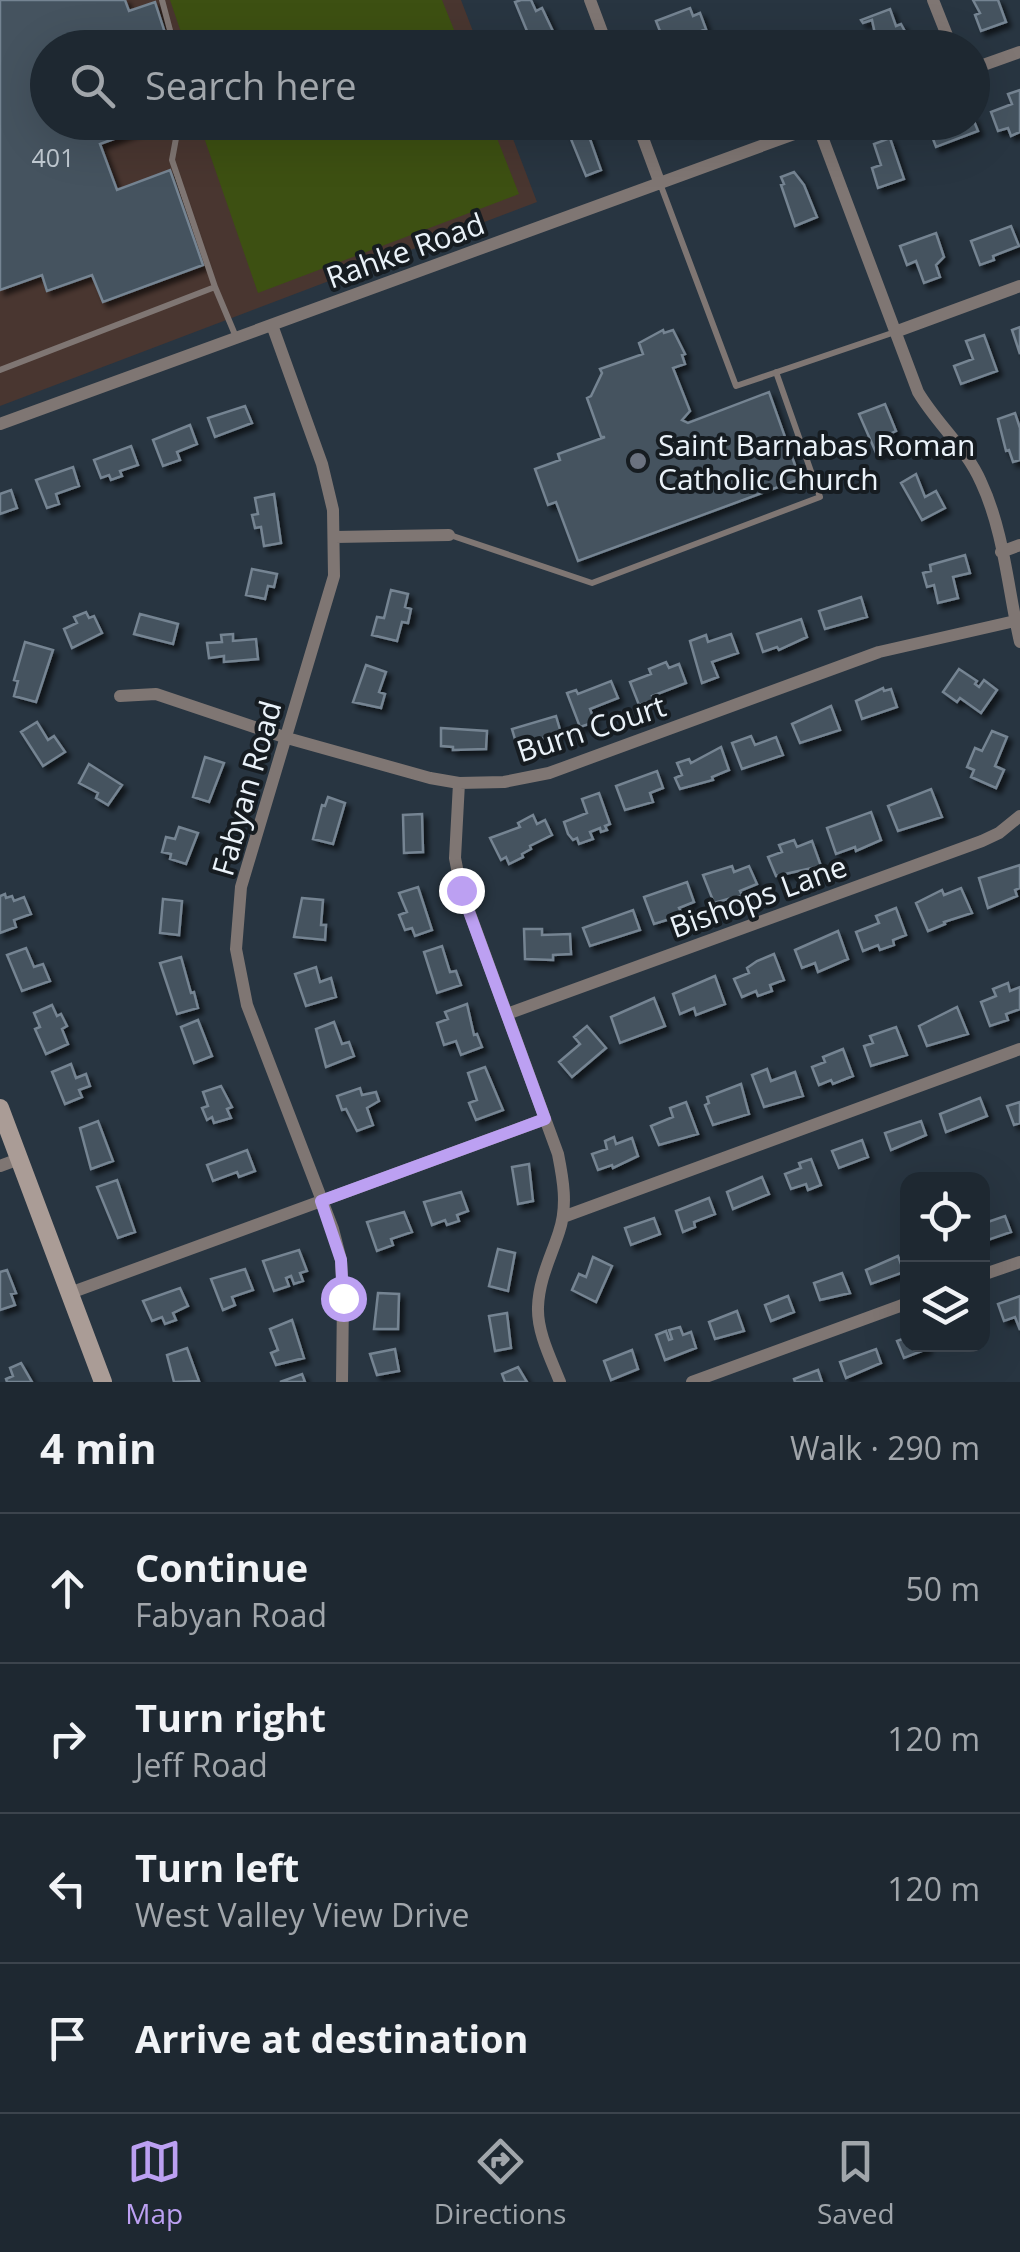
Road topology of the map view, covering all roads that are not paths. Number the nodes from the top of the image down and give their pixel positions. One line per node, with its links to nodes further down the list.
1 (162, 0): 4 (lane)
2 (590, 0): 5 (street)
3 (933, 0): 6 (street)
4 (170, 30)
5 (601, 30)
6 (945, 30)
7 (1020, 52): 8 (street)
8 (990, 63)
9 (175, 140): 14 (lane)
10 (643, 140): 13 (street)
11 (780, 140): 13 (street, Rahke Road)
12 (829, 140): 17 (street)
13 (660, 184): 16 (street, Rahke Road); 20 (lane)
14 (215, 286): 18 (lane); 19 (lane)
15 (1020, 286): 17 (street)
16 (272, 325): 18 (street, Rahke Road); 23 (street, Fabyan Road)
17 (895, 332): 20 (lane); 25 (street)
18 (236, 338): 21 (street, Rahke Road)
19 (0, 370)
20 (776, 372): 22 (lane)
21 (0, 424)
22 (449, 535): 23 (street)
23 (335, 537): 29 (street, Fabyan Road)
24 (1020, 545): 25 (street)
25 (1001, 552): 26 (street)
26 (1015, 621): 27 (street); 30 (street, Burn Court)
27 (1020, 642)
28 (120, 696): 29 (street, Burn Court)
29 (287, 738): 30 (street, Burn Court); 38 (street, Fabyan Road)
30 (459, 783): 32 (street)
31 (1020, 816): 32 (street, Bishops Lane)
32 (507, 1014): 35 (street)
33 (1020, 1048): 39 (street)
34 (0, 1108): 36 (main road)
35 (545, 1119): 38 (street); 39 (street)
36 (20, 1158): 37 (street); 42 (main road)
37 (0, 1166)
38 (321, 1201): 42 (street); 45 (street, Fabyan Road)
39 (562, 1217): 46 (street)
40 (1020, 1262): 41 (street)
41 (990, 1273)
42 (70, 1293): 44 (main road)
43 (900, 1306): 47 (street)
44 (104, 1382)
45 (342, 1382)
46 (560, 1382)
47 (692, 1382)

